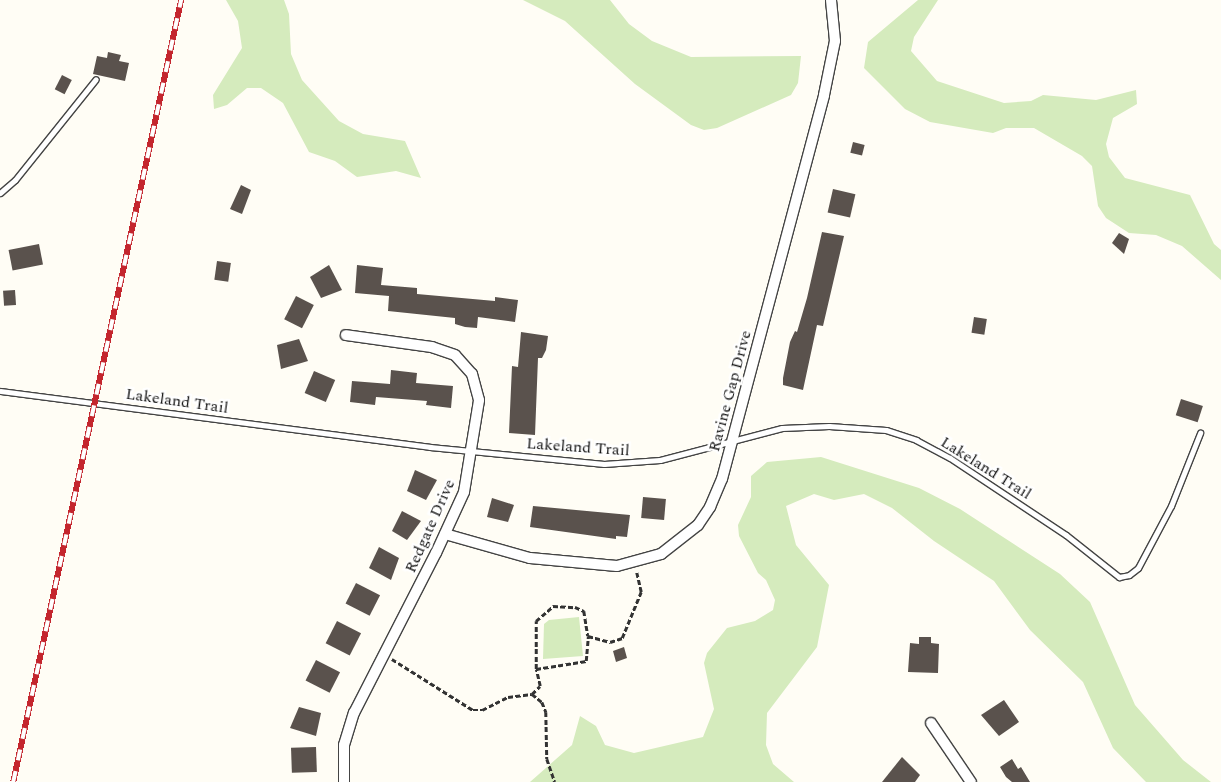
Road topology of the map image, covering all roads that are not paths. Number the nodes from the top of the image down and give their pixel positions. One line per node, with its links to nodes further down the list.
1 (831, 0): 7 (street, Ravine Gap Drive)
2 (96, 79): 3 (lane)
3 (0, 193)
4 (346, 335): 8 (street, Redgate Drive)
5 (0, 390): 8 (lane, Lakeland Trail)
6 (1200, 434): 7 (lane, Lakeland Trail)
7 (733, 440): 8 (lane, Lakeland Trail); 9 (street, Ravine Gap Drive)
8 (473, 451): 9 (street, Redgate Drive)
9 (445, 534): 11 (street, Redgate Drive)
10 (931, 723): 12 (street)
11 (344, 782)
12 (971, 782)

